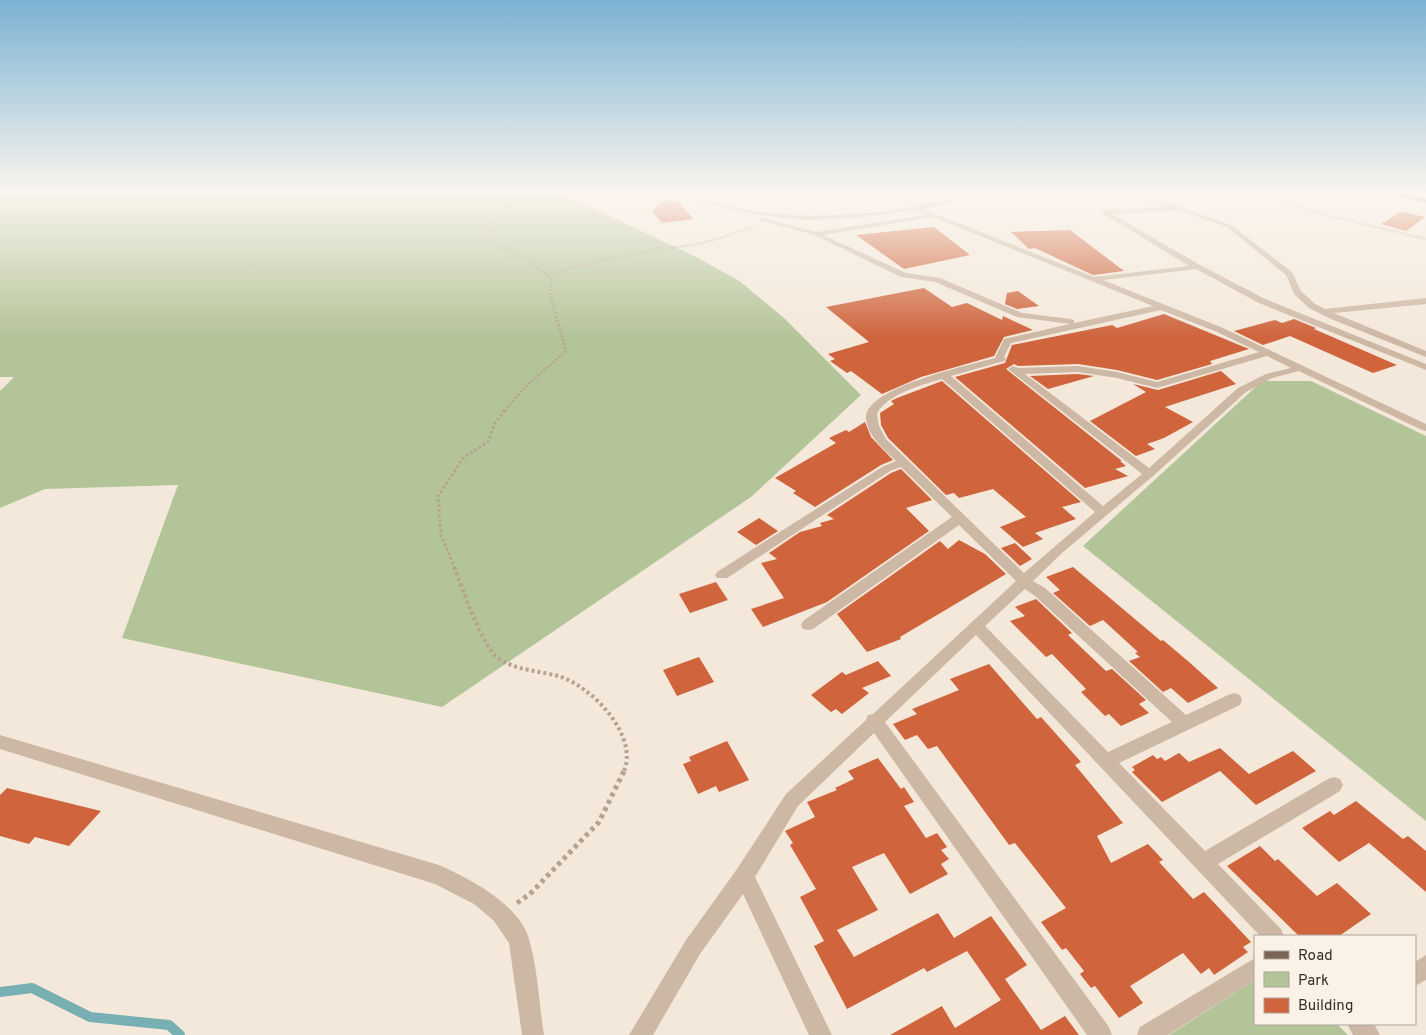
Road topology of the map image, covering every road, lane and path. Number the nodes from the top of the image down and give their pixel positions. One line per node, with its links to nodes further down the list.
1 (491, 241): 8 (path)
2 (704, 241): 8 (path)
3 (832, 241): 13 (street)
4 (995, 241): 9 (street)
5 (1154, 241): 7 (street)
6 (1249, 241): 12 (street)
7 (1197, 267): 9 (street); 17 (street)
8 (546, 275): 38 (path)
9 (1090, 279): 11 (street)
10 (1426, 300): 12 (street)
11 (1161, 307): 13 (street); 14 (street)
12 (1323, 312): 15 (street)
13 (1083, 323): 16 (street)
14 (1269, 352): 18 (street); 19 (street)
15 (1426, 354)
16 (1002, 359): 19 (street); 20 (street)
17 (1426, 367)
18 (1301, 368): 21 (street); 23 (street)
19 (1015, 371): 23 (street)
20 (945, 376): 22 (street); 24 (street)
21 (1426, 428)
22 (903, 462): 25 (street); 26 (street)
23 (1149, 474): 24 (street)
24 (1103, 513): 27 (street)
25 (960, 518): 27 (street); 28 (street)
26 (722, 575)
27 (1025, 582): 29 (street); 32 (street)
28 (808, 624)
29 (977, 627): 31 (street); 34 (street)
30 (1234, 700): 32 (street)
31 (874, 720): 37 (street); 47 (street)
32 (1185, 724): 34 (street)
33 (0, 742): 38 (street)
34 (1106, 761): 36 (street)
35 (1334, 785): 36 (street)
36 (1203, 863): 39 (street)
37 (744, 876): 45 (street); 46 (street)
38 (500, 914): 44 (street)
39 (1273, 935)
40 (1426, 966): 42 (street)
41 (1254, 969): 48 (street)
42 (1416, 974)
43 (1359, 1025): 49 (street)
44 (533, 1035)
45 (640, 1035)
46 (821, 1035)
47 (1101, 1035)
48 (1148, 1035)
49 (1369, 1035)

